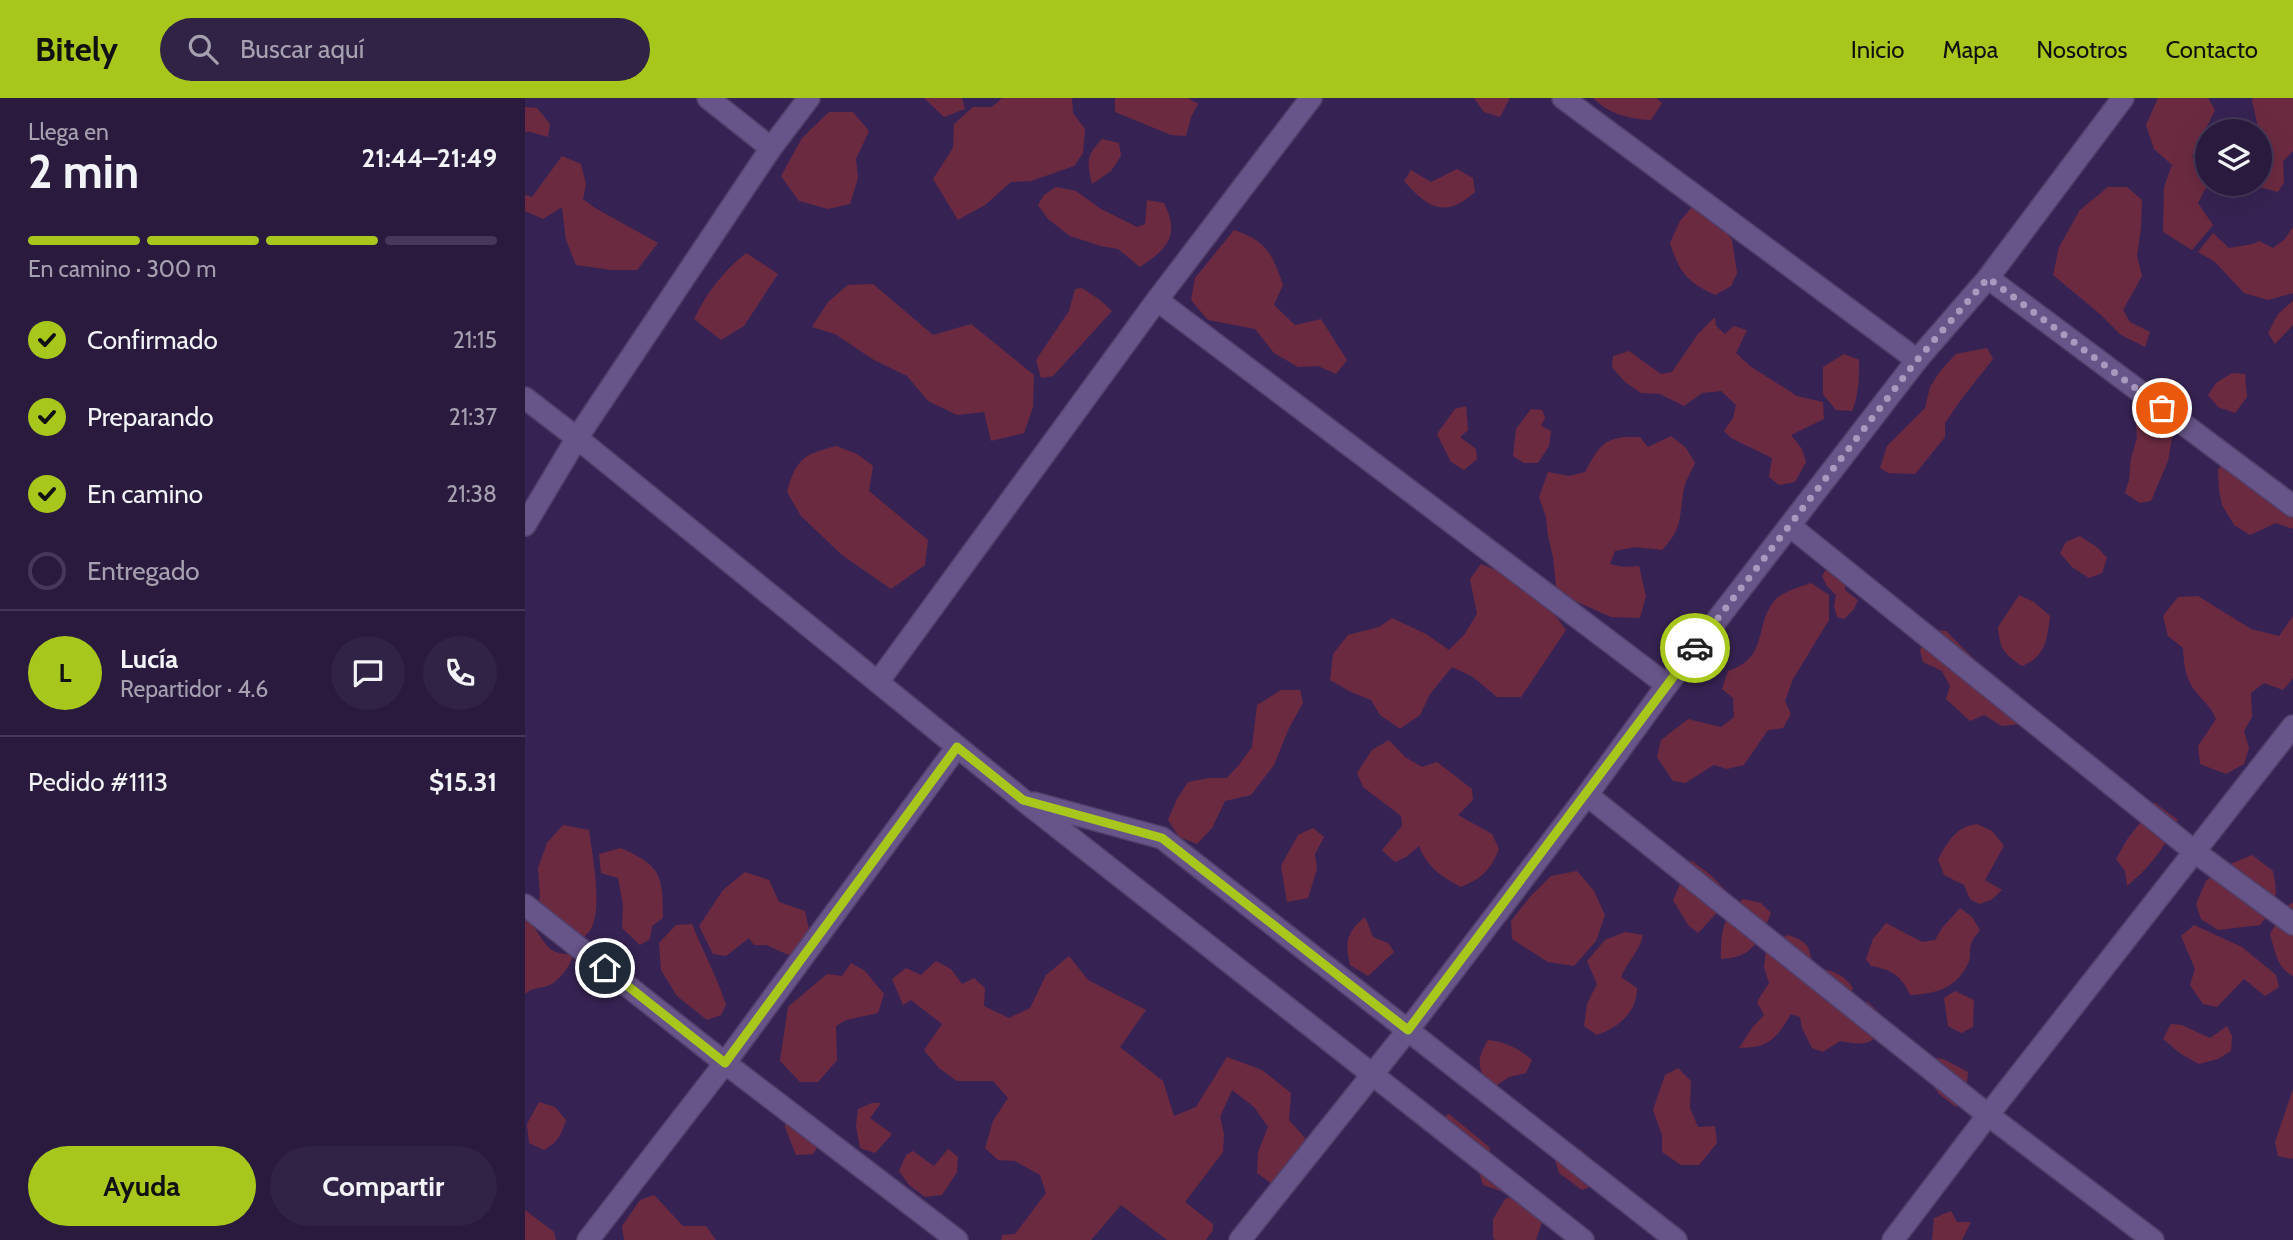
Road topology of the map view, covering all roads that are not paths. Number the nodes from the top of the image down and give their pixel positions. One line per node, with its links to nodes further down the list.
1 (708, 98): 6 (street)
2 (809, 98): 6 (street)
3 (1311, 98): 8 (street)
4 (1563, 98): 9 (street)
5 (2123, 98): 7 (street)
6 (771, 148): 11 (street)
7 (1988, 278): 9 (street); 12 (street)
8 (1157, 300): 15 (street); 16 (street)
9 (1917, 360): 14 (street)
10 (525, 398): 11 (street)
11 (577, 438): 13 (street); 15 (street)
12 (2293, 506)
13 (525, 525)
14 (1790, 526): 16 (street); 21 (street)
15 (878, 682): 18 (street)
16 (1667, 685): 19 (street)
17 (2293, 726): 21 (street)
18 (957, 747): 20 (street); 25 (street)
19 (1587, 795): 24 (street); 27 (street)
20 (1023, 800): 24 (street); 26 (street)
21 (2195, 852): 23 (street); 27 (street)
22 (525, 905): 25 (street)
23 (2293, 924)
24 (1408, 1030): 26 (street); 32 (street)
25 (725, 1063): 28 (street); 29 (street)
26 (1372, 1075): 30 (street); 31 (street)
27 (1988, 1115): 33 (street); 34 (street)
28 (588, 1240)
29 (957, 1240)
30 (1240, 1240)
31 (1583, 1240)
32 (1676, 1240)
33 (1893, 1240)
34 (2153, 1240)

